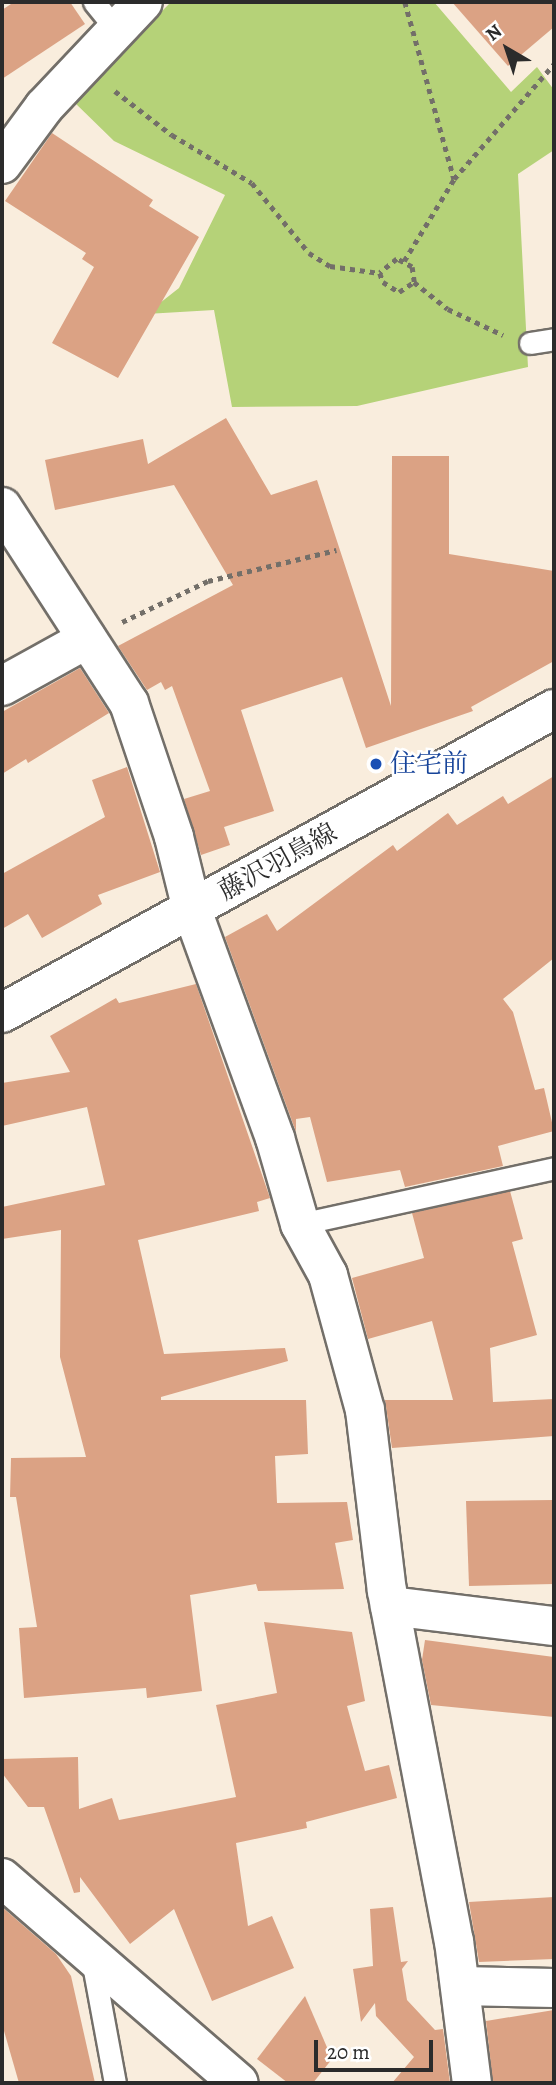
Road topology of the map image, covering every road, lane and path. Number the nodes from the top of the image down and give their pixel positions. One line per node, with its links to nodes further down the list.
1 (143, 2): 3 (street)
2 (405, 2): 7 (path)
3 (105, 15): 4 (street)
4 (83, 62): 6 (street); 9 (path)
5 (554, 64): 7 (path)
6 (2, 164)
7 (454, 179): 8 (path)
8 (404, 261): 9 (path); 10 (path)
9 (380, 273): 10 (path)
10 (414, 282): 12 (path)
11 (554, 339): 12 (lane)
12 (530, 343)
13 (2, 508): 15 (street)
14 (336, 550): 15 (path)
15 (87, 639): 16 (street); 18 (street)
16 (2, 685)
17 (554, 709): 18 (street, 藤沢羽鳥線)
18 (192, 910): 19 (street, 藤沢羽鳥線); 21 (street)
19 (2, 1013)
20 (554, 1168): 21 (lane)
21 (300, 1223): 22 (street)
22 (390, 1606): 23 (street); 26 (street)
23 (554, 1626)
24 (2, 1878): 25 (street)
25 (92, 1959): 28 (lane); 29 (street)
26 (460, 1986): 27 (street); 30 (street)
27 (554, 1988)
28 (115, 2083)
29 (239, 2083)
30 (472, 2083)

